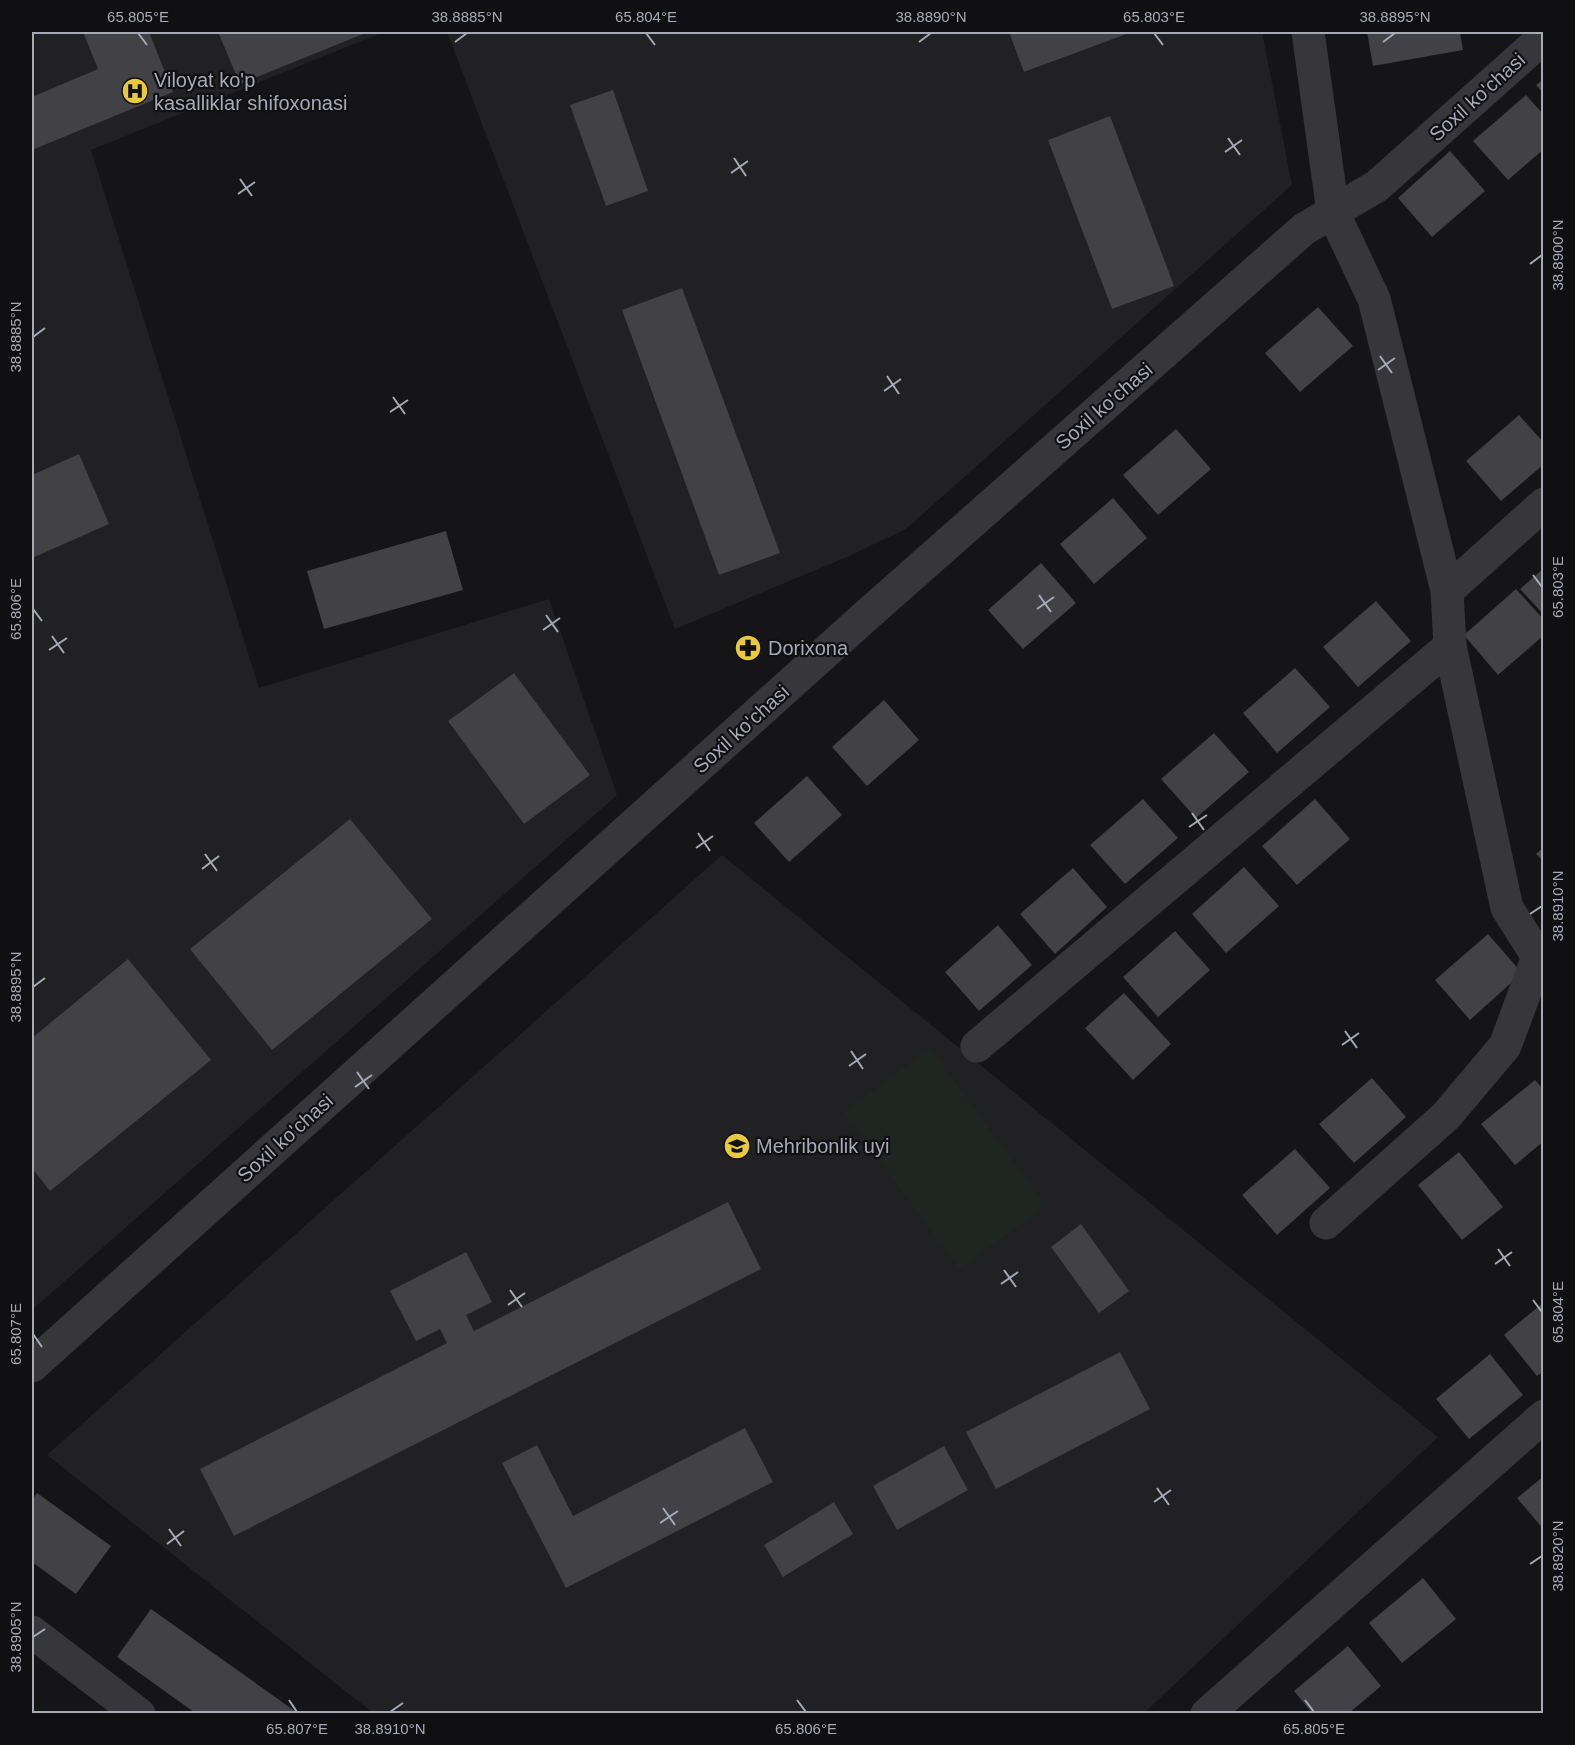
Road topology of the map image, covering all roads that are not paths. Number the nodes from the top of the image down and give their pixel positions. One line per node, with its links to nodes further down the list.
1 (1308, 32): 3 (street)
2 (1544, 37): 3 (street, Soxil ko'chasi)
3 (1333, 212): 5 (street); 10 (street, Soxil ko'chasi)
4 (1544, 504): 5 (street)
5 (1447, 591): 6 (street)
6 (1450, 646): 7 (street); 8 (street)
7 (1541, 955): 9 (street)
8 (977, 1046)
9 (1326, 1223)
10 (32, 1366)
11 (1544, 1416): 14 (street)
12 (32, 1632): 13 (street)
13 (139, 1713)
14 (1207, 1713)

